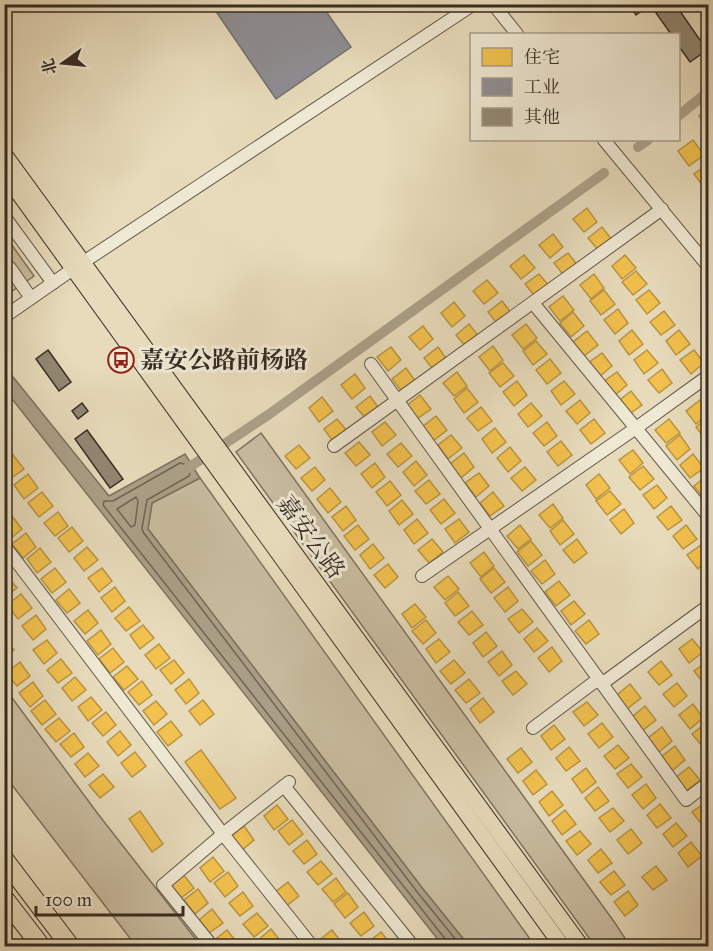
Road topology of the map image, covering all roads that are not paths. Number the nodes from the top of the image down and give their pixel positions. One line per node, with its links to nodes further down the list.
1 (474, 4): 10 (street)
2 (493, 4): 3 (street)
3 (517, 33)
4 (605, 141): 7 (street)
5 (4, 153): 10 (main road, 嘉安公路)
6 (4, 173): 10 (main road, 嘉安公路)
7 (662, 209): 11 (street); 14 (street)
8 (4, 216): 12 (street)
9 (4, 263): 13 (street)
10 (78, 266): 12 (street); 21 (main road, 嘉安公路)
11 (708, 266)
12 (53, 283): 13 (street)
13 (31, 298): 15 (street)
14 (533, 303): 18 (street); 19 (street)
15 (4, 317)
16 (371, 364): 18 (street)
17 (708, 376): 19 (street)
18 (398, 400): 20 (street); 23 (street)
19 (636, 428): 22 (street); 23 (street)
20 (334, 446)
21 (224, 467): 38 (main road, 嘉安公路); 39 (main road, 嘉安公路)
22 (708, 516)
23 (490, 529): 25 (street); 27 (street)
24 (4, 545): 30 (street)
25 (422, 576)
26 (708, 606): 27 (street)
27 (599, 681): 28 (street); 29 (street)
28 (533, 728)
29 (708, 783)
30 (223, 834): 35 (street); 36 (street); 37 (street)
31 (4, 859): 34 (highway)
32 (4, 898): 33 (highway)
33 (41, 946)
34 (70, 946)
35 (212, 946)
36 (312, 946)
37 (413, 946)
38 (562, 946)
39 (581, 946)

